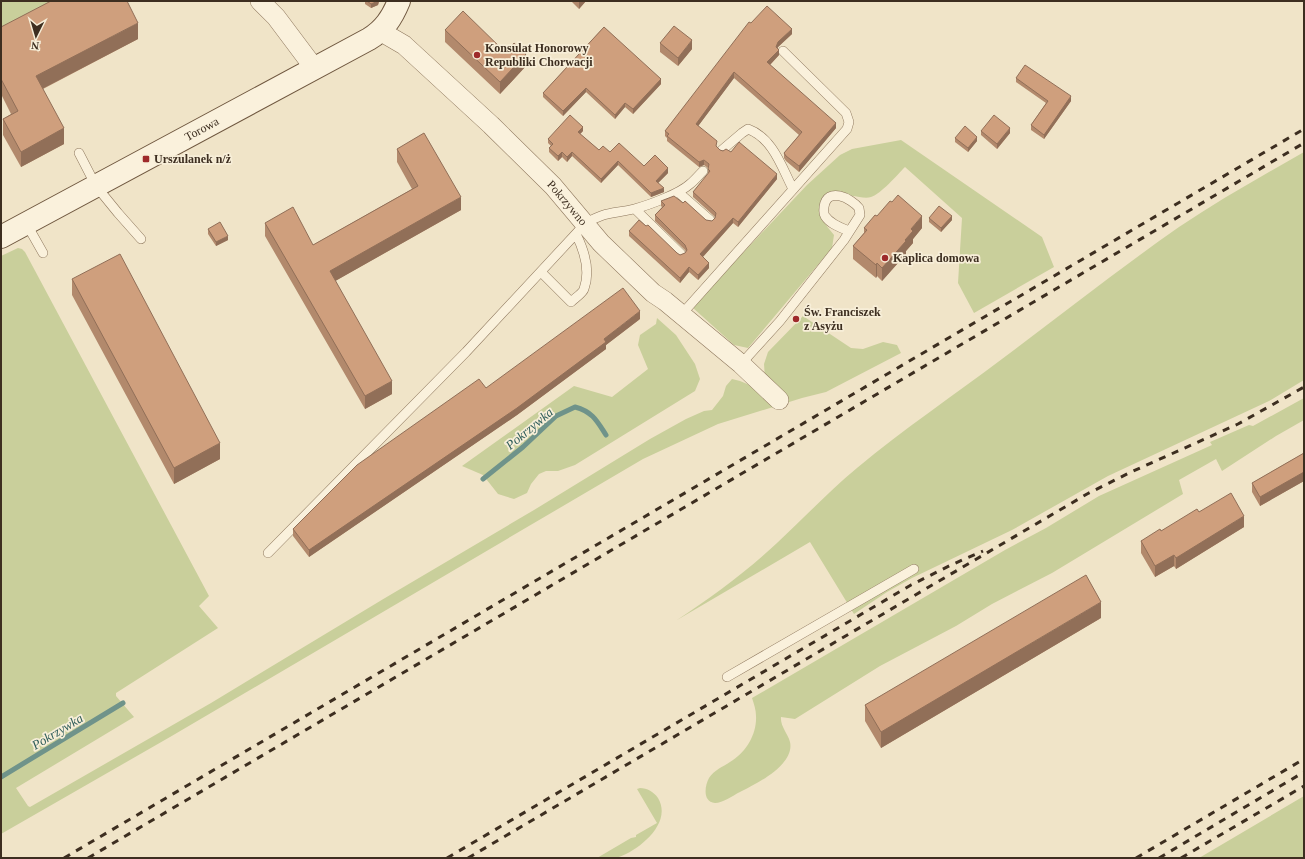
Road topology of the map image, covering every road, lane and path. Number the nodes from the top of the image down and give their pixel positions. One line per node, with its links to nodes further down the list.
1 (260, 1): 5 (street)
2 (399, 1): 3 (street)
3 (380, 31): 5 (street, Torowa); 15 (street, Pokrzywno)
4 (783, 51): 10 (lane)
5 (315, 69): 9 (street, Torowa)
6 (722, 150): 10 (lane)
7 (78, 153): 9 (lane)
8 (703, 171): 11 (lane)
9 (96, 186): 14 (street, Torowa); 18 (lane)
10 (793, 189): 22 (lane)
11 (678, 192): 12 (lane); 13 (lane)
12 (635, 209): 15 (lane); 20 (lane)
13 (710, 220)
14 (26, 223): 17 (street, Torowa); 19 (lane)
15 (581, 229): 21 (lane); 21 (lane); 22 (street, Pokrzywno)
16 (849, 232): 23 (lane)
17 (1, 237)
18 (141, 239)
19 (43, 253)
20 (681, 254)
21 (541, 272): 25 (lane)
22 (681, 315): 23 (street, Pokrzywno)
23 (741, 364): 24 (street, Pokrzywno)
24 (779, 400)
25 (268, 553)
26 (914, 569): 27 (lane)
27 (727, 677)

